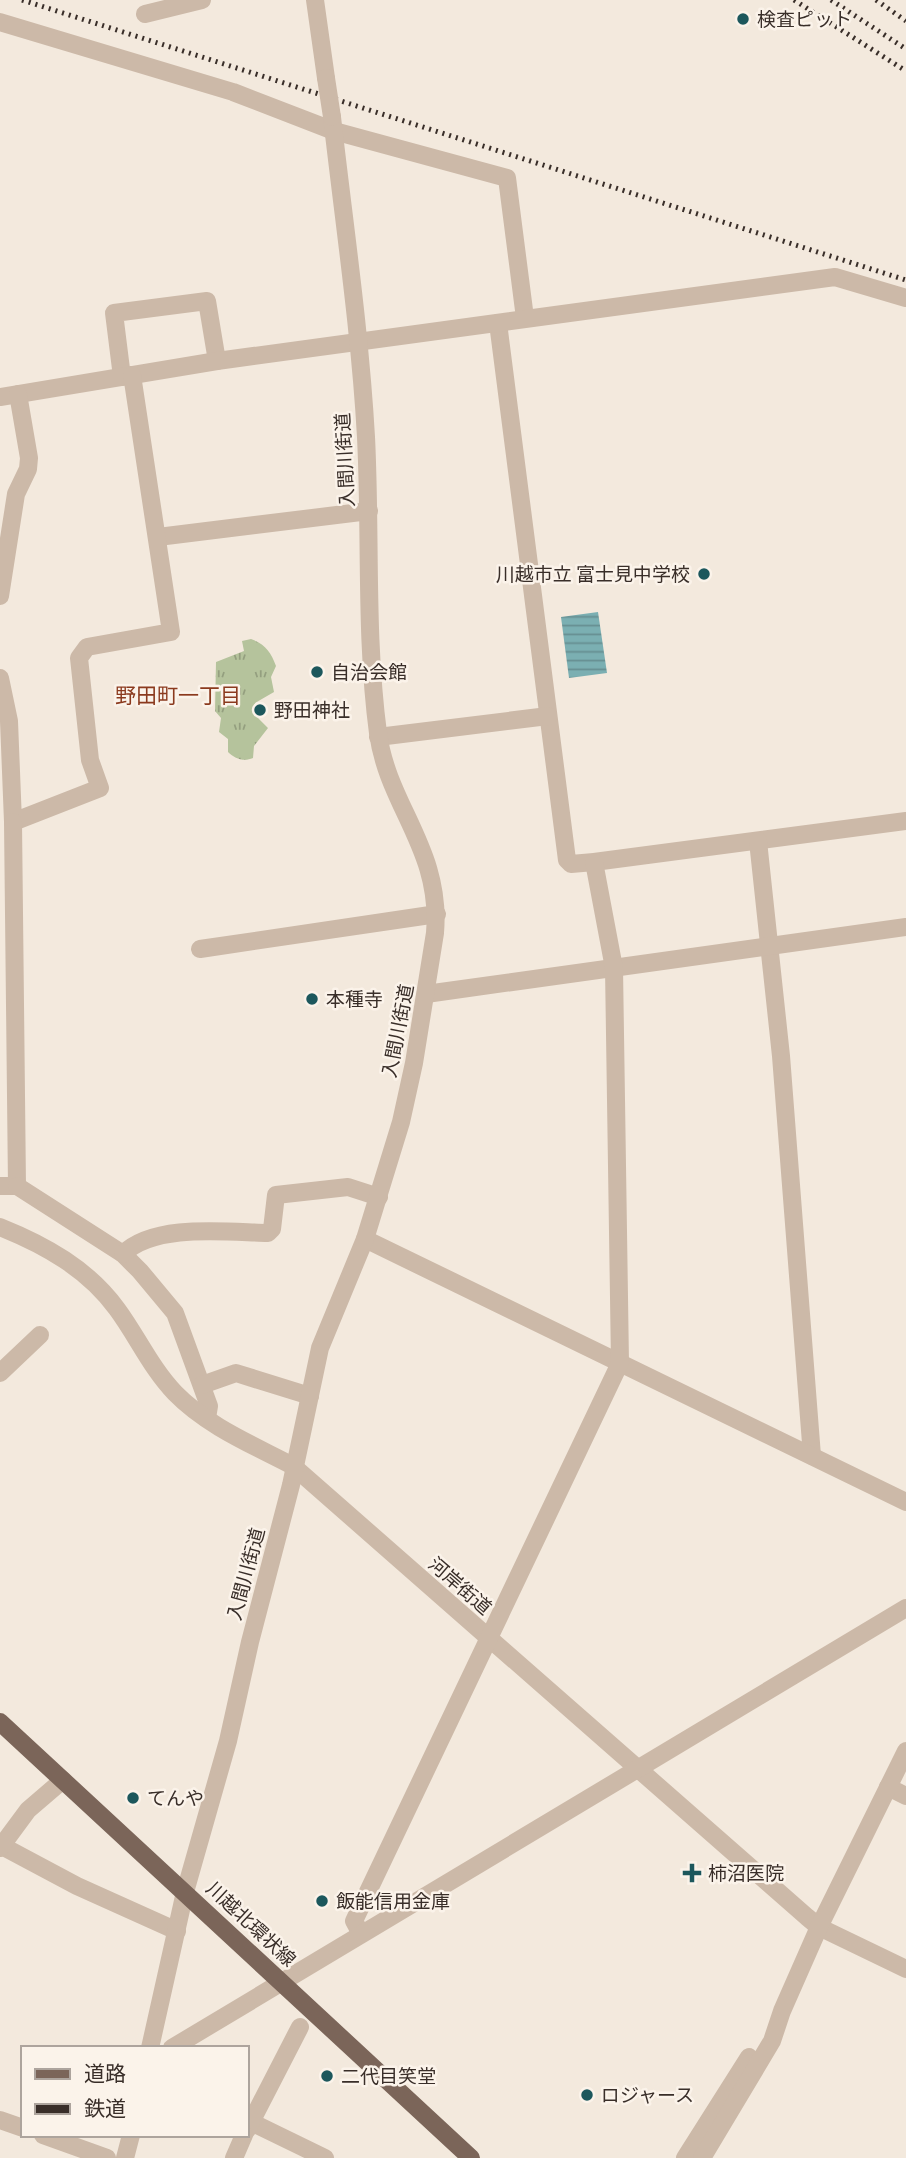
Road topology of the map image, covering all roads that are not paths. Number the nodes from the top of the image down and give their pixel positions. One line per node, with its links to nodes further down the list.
1 (202, 0): 3 (street)
2 (315, 0): 5 (street, 入間川街道, bridge)
3 (145, 14)
4 (0, 22): 5 (street)
5 (333, 124): 7 (street); 9 (street, 入間川街道)
6 (906, 298): 7 (street)
7 (525, 318): 8 (street)
8 (498, 323): 9 (street); 18 (street)
9 (358, 342): 10 (street); 14 (street, 入間川街道)
10 (217, 361): 11 (street); 11 (street)
11 (127, 376): 12 (street); 15 (street)
12 (18, 394): 13 (street); 16 (street)
13 (0, 397)
14 (369, 511): 15 (street); 19 (street, 入間川街道)
15 (158, 537): 21 (street)
16 (0, 596)
17 (0, 682): 21 (street)
18 (548, 716): 19 (street); 23 (street)
19 (378, 737): 24 (street, 入間川街道)
20 (906, 821): 22 (street)
21 (13, 822): 30 (street)
22 (758, 841): 23 (street); 26 (street)
23 (594, 862): 28 (street)
24 (436, 914): 27 (street); 29 (street, 入間川街道)
25 (906, 927): 26 (street)
26 (771, 945): 28 (street); 41 (street)
27 (200, 949)
28 (614, 968): 29 (street); 36 (street)
29 (426, 994): 31 (street, 入間川街道)
30 (9, 1186): 34 (street)
31 (379, 1197): 33 (street, 入間川街道); 34 (street)
32 (0, 1227): 40 (street, 河岸街道)
33 (365, 1239): 36 (street); 39 (street, 入間川街道)
34 (123, 1254): 38 (street)
35 (40, 1335): 37 (street)
36 (620, 1363): 41 (street); 45 (street)
37 (0, 1374)
38 (202, 1385): 39 (street); 40 (street)
39 (310, 1396): 42 (street, 入間川街道)
40 (207, 1418): 42 (street, 河岸街道)
41 (812, 1456): 43 (street)
42 (293, 1466): 45 (street, 河岸街道); 53 (street, 入間川街道)
43 (906, 1502)
44 (906, 1608): 48 (street)
45 (488, 1639): 48 (street, 河岸街道); 56 (street)
46 (0, 1722): 49 (main road, 川越北環状線)
47 (906, 1751): 50 (street)
48 (635, 1768): 54 (street, 河岸街道); 56 (street)
49 (63, 1780): 52 (street); 53 (main road, 川越北環状線)
50 (888, 1787): 51 (street); 54 (street)
51 (906, 1796)
52 (1, 1847): 55 (street)
53 (185, 1892): 55 (street, 入間川街道); 58 (main road, 川越北環状線)
54 (819, 1927): 57 (street, 河岸街道); 59 (street)
55 (177, 1931): 62 (street, 入間川街道)
56 (361, 1934): 58 (street)
57 (906, 1969)
58 (282, 1981): 63 (street); 75 (main road, 川越北環状線)
59 (782, 2011): 61 (street); 76 (street)
60 (300, 2027): 65 (street)
61 (772, 2041): 77 (street); 78 (street)
62 (150, 2046)
63 (175, 2046)
64 (0, 2120): 66 (street)
65 (248, 2125)
66 (21, 2127)
67 (248, 2127): 74 (street)
68 (49, 2137): 71 (street)
69 (130, 2137): 72 (street)
70 (243, 2137): 73 (street)
71 (107, 2158)
72 (125, 2158)
73 (234, 2158)
74 (325, 2158)
75 (471, 2158)
76 (685, 2158)
77 (702, 2158)
78 (716, 2158)

